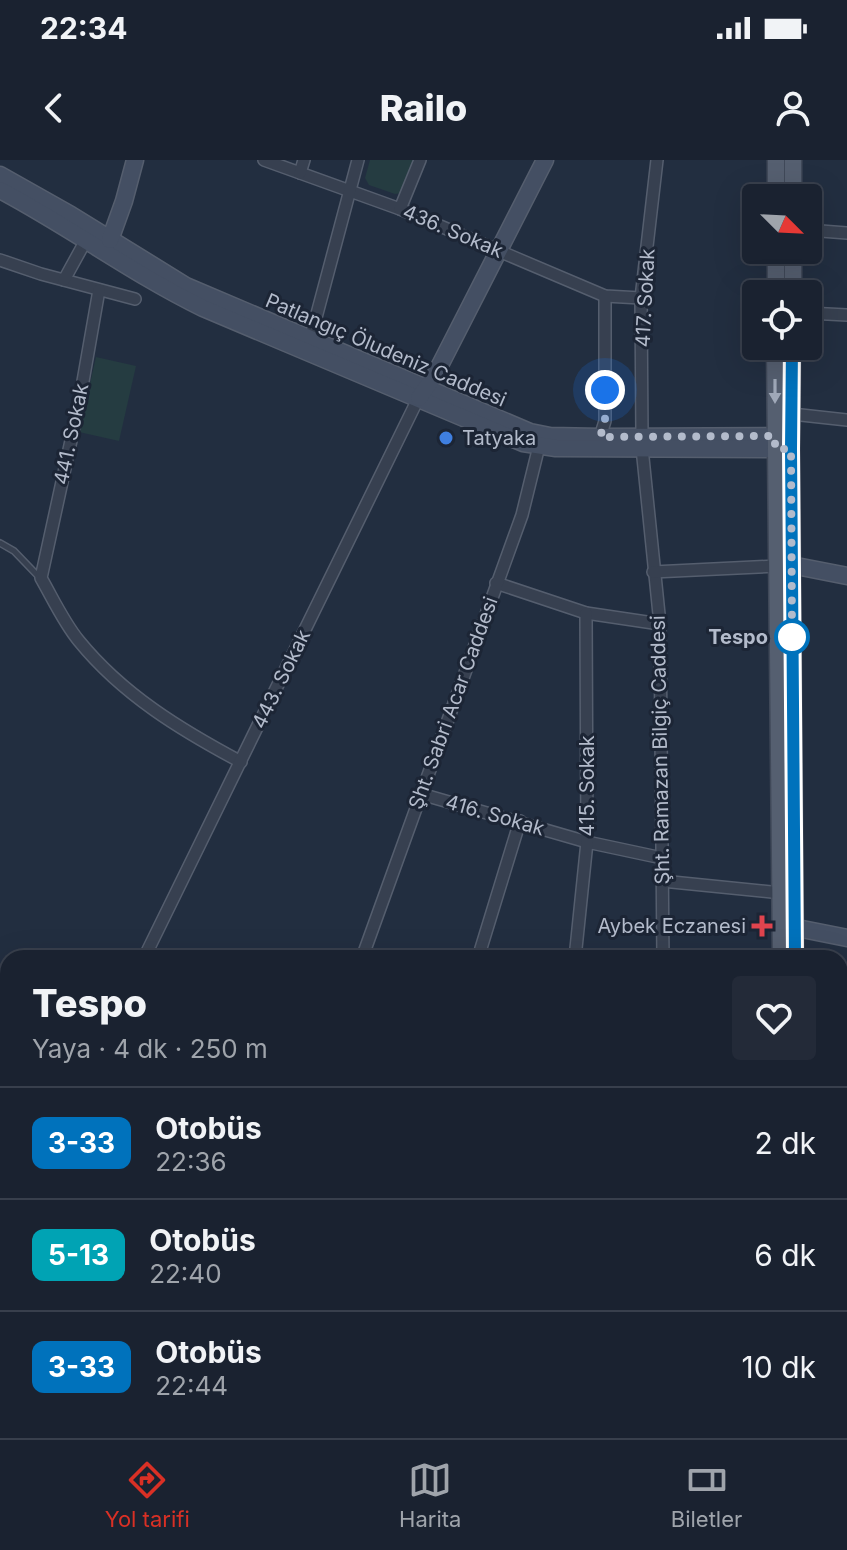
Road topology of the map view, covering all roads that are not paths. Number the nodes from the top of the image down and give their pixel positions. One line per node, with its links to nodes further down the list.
1 (135, 160): 20 (main road)
2 (264, 160): 10 (street, 436. Sokak)
3 (304, 160): 10 (street)
4 (358, 160): 15 (street)
5 (420, 160): 16 (street)
6 (545, 160): 21 (main road)
7 (657, 160): 26 (street, 417. Sokak)
8 (776, 160): 12 (main road)
9 (793, 160): 13 (main road)
10 (300, 173): 15 (street, 436. Sokak)
11 (0, 175): 20 (main road, Patlangıç Öludeniz Caddesi)
12 (776, 184)
13 (793, 184)
14 (0, 190): 19 (main road, Patlangıç Öludeniz Caddesi)
15 (351, 190): 16 (street, 436. Sokak); 30 (street)
16 (400, 209): 21 (street, 436. Sokak)
17 (822, 231): 18 (street)
18 (847, 233)
19 (86, 240): 23 (street); 33 (main road, Patlangıç Öludeniz Caddesi)
20 (110, 240): 30 (main road, Patlangıç Öludeniz Caddesi)
21 (497, 250): 25 (street, 436. Sokak); 33 (main road)
22 (0, 260): 23 (street)
23 (64, 280): 24 (street)
24 (99, 290): 27 (street); 44 (street, 441. Sokak)
25 (605, 296): 26 (street, 436. Sokak); 36 (street)
26 (641, 298): 37 (street, 417. Sokak)
27 (135, 299)
28 (822, 314): 29 (street)
29 (847, 315)
30 (310, 340): 33 (main road, Patlangıç Öludeniz Caddesi)
31 (776, 360): 38 (main road, one-way to 38)
32 (792, 360): 34 (main road)
33 (422, 394): 36 (main road, Patlangıç Öludeniz Caddesi); 39 (main road, Patlangıç Öludeniz Caddesi); 48 (street, 443. Sokak)
34 (792, 414): 35 (street); 38 (main road)
35 (847, 420)
36 (600, 437): 37 (main road, Patlangıç Öludeniz Caddesi)
37 (642, 442): 38 (main road, Patlangıç Öludeniz Caddesi); 39 (main road, Patlangıç Öludeniz Caddesi); 42 (street, Şht. Ramazan Bilgiç Caddesi)
38 (783, 443): 41 (main road)
39 (539, 446): 45 (street, Şht. Sabri Acar Caddesi)
40 (0, 543): 44 (lane)
41 (784, 566): 42 (street); 43 (main road); 54 (main road); 55 (main road)
42 (653, 572): 47 (street, Şht. Ramazan Bilgiç Caddesi)
43 (847, 576)
44 (41, 578): 48 (street)
45 (496, 583): 46 (street); 49 (street, Şht. Sabri Acar Caddesi)
46 (586, 613): 47 (street); 51 (street, 415. Sokak)
47 (660, 624): 52 (street, Şht. Ramazan Bilgiç Caddesi)
48 (241, 762): 57 (street, 443. Sokak)
49 (421, 794): 50 (street, 416. Sokak); 58 (street, Şht. Sabri Acar Caddesi)
50 (520, 821): 51 (street, 416. Sokak); 59 (street)
51 (587, 842): 52 (street, 416. Sokak); 60 (street, 415. Sokak)
52 (662, 858): 53 (street, Şht. Ramazan Bilgiç Caddesi)
53 (662, 881): 54 (street); 61 (street, Şht. Ramazan Bilgiç Caddesi)
54 (781, 893): 55 (main road)
55 (788, 925): 56 (main road); 62 (main road); 63 (main road)
56 (847, 938)
57 (148, 950)
58 (365, 950)
59 (480, 950)
60 (576, 950)
61 (663, 950)
62 (783, 950)
63 (793, 950)

